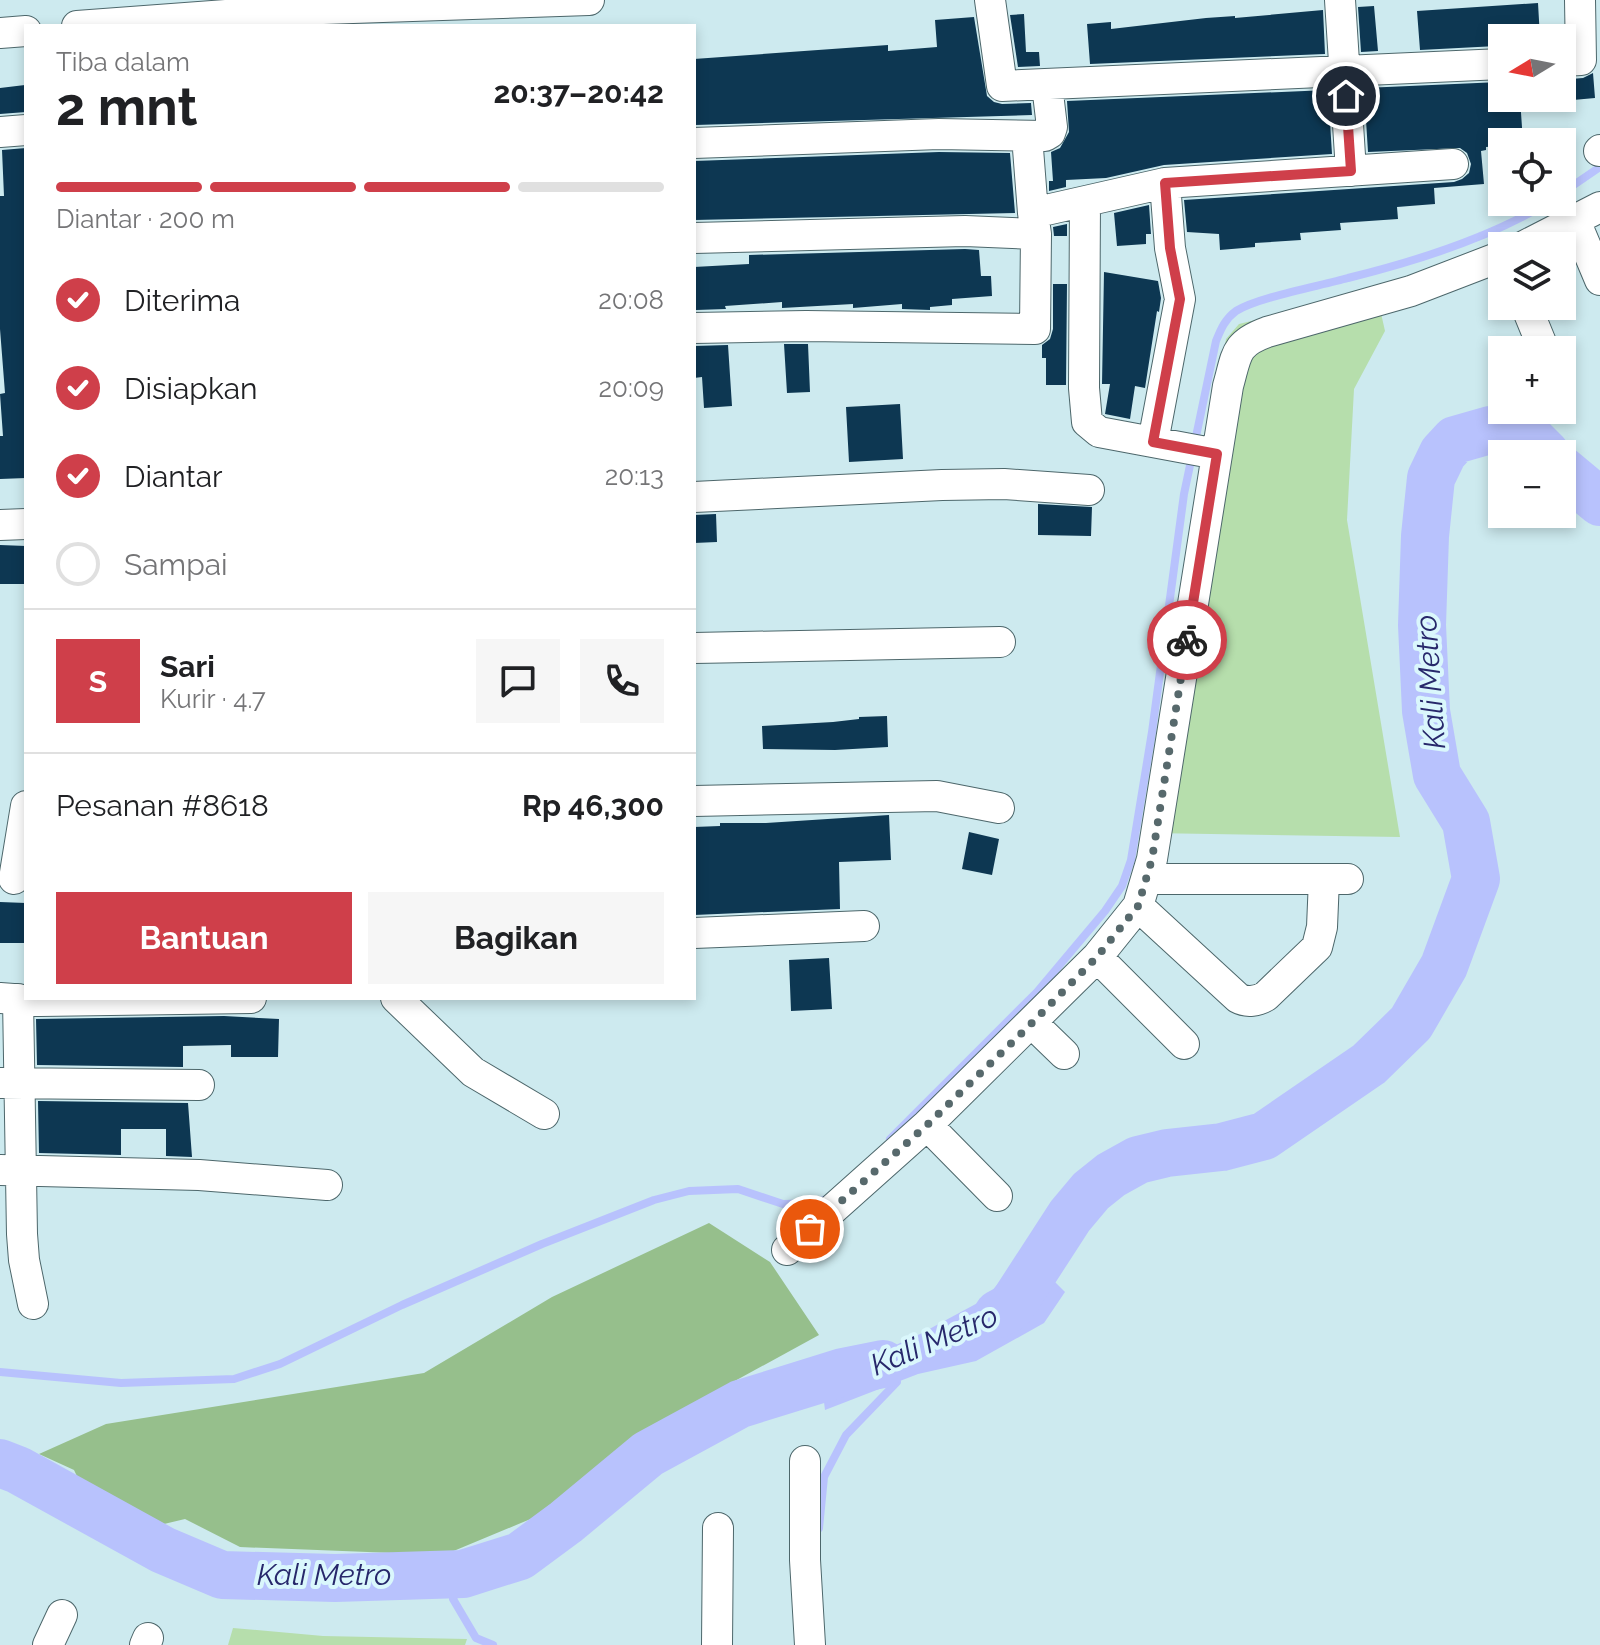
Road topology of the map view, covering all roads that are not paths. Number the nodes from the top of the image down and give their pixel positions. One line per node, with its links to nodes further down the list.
1 (589, 0): 5 (street)
2 (990, 0): 11 (street)
3 (1340, 0): 10 (street)
4 (1580, 0): 8 (street)
5 (104, 24)
6 (24, 31): 7 (street)
7 (0, 33)
8 (1581, 61)
9 (1488, 65): 10 (street)
10 (1344, 71): 11 (street); 17 (street)
11 (1047, 85): 14 (street)
12 (24, 130): 13 (street)
13 (0, 132)
14 (1027, 136): 15 (street); 21 (street)
15 (696, 143)
16 (1453, 164): 17 (street)
17 (1351, 171): 18 (street)
18 (1165, 183): 19 (street); 28 (street)
19 (1085, 203): 21 (street); 28 (street)
20 (1600, 207): 23 (street)
21 (1034, 224): 24 (street); 27 (street)
22 (1590, 225): 26 (street)
23 (1551, 232)
24 (696, 238)
25 (1488, 261): 28 (street)
26 (1600, 280)
27 (696, 328)
28 (1189, 449): 39 (street)
29 (1089, 490): 30 (street)
30 (696, 497)
31 (24, 524): 32 (street)
32 (0, 525)
33 (1000, 642): 34 (street)
34 (696, 648)
35 (696, 801): 36 (street)
36 (999, 808)
37 (24, 817): 38 (street)
38 (13, 879)
39 (1143, 892): 39 (street); 42 (street)
40 (864, 926): 41 (street)
41 (696, 933)
42 (1097, 957): 47 (street); 48 (street)
43 (9, 998): 50 (street)
44 (30, 1000): 45 (street)
45 (110, 1000)
46 (398, 1000): 52 (street)
47 (1032, 1023): 49 (street); 53 (street)
48 (1184, 1044)
49 (1064, 1054)
50 (9, 1083): 51 (street); 54 (street)
51 (199, 1085)
52 (544, 1114)
53 (927, 1125): 56 (street); 57 (street)
54 (10, 1170): 55 (street); 58 (street)
55 (327, 1185)
56 (997, 1196)
57 (787, 1250)
58 (33, 1304)
59 (805, 1461): 64 (street)
60 (718, 1528): 63 (street)
61 (62, 1615): 62 (street)
62 (48, 1645)
63 (717, 1645)
64 (810, 1645)

